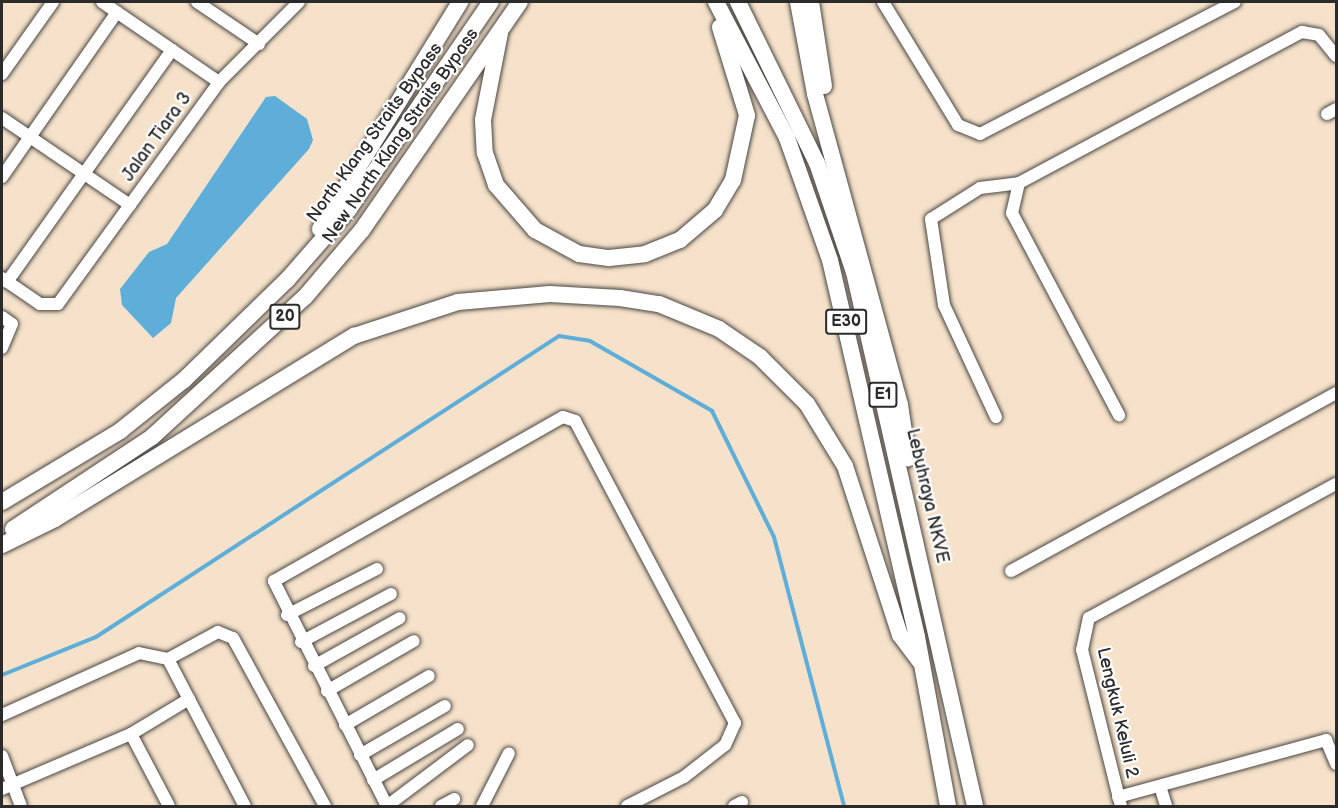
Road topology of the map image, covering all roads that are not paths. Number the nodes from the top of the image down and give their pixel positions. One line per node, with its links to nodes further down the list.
1 (53, 2): 20 (street)
2 (102, 2): 15 (street)
3 (196, 2): 17 (street)
4 (299, 2): 17 (street, Jalan Tiara 3)
5 (460, 2): 30 (highway)
6 (491, 2): 30 (highway, North Klang Straits Bypass / 20)
7 (520, 2): 16 (highway, New North Klang Straits Bypass)
8 (709, 2): 16 (highway)
9 (716, 2): 49 (highway, E30)
10 (738, 2): 40 (highway, Lebuhraya NKVE / E1)
11 (798, 2): 27 (highway)
12 (811, 2): 27 (highway)
13 (883, 2): 14 (street)
14 (1234, 2)
15 (117, 12): 18 (street); 23 (street)
16 (501, 30): 38 (highway, New North Klang Straits Bypass / 20)
17 (259, 44): 21 (street, Jalan Tiara 3)
18 (172, 50): 21 (street); 24 (street)
19 (1336, 56): 26 (street)
20 (2, 74)
21 (219, 82): 28 (street, Jalan Tiara 3)
22 (2, 118): 23 (street)
23 (29, 137): 24 (street); 25 (street)
24 (85, 175): 28 (street); 29 (street)
25 (2, 177)
26 (1019, 183): 34 (street); 35 (street)
27 (847, 201): 40 (highway)
28 (130, 205): 29 (street, Jalan Tiara 3)
29 (4, 280)
30 (288, 280): 37 (highway, North Klang Straits Bypass / 20)
31 (2, 317): 32 (street)
32 (2, 348)
33 (1336, 393): 42 (street)
34 (1119, 415)
35 (996, 417)
36 (1336, 484): 68 (street, Lengkuk Keluli 2)
37 (2, 502)
38 (2, 536)
39 (2, 545): 49 (highway)
40 (923, 562): 78 (highway, Lebuhraya NKVE / E1)
41 (377, 569): 44 (street)
42 (1011, 571)
43 (391, 594): 47 (street)
44 (287, 615): 47 (street); 76 (street)
45 (400, 618): 50 (street)
46 (414, 641): 52 (street)
47 (301, 642): 50 (street)
48 (168, 659): 53 (street); 55 (street); 73 (street)
49 (920, 662): 77 (highway, E30)
50 (314, 666): 52 (street)
51 (429, 676): 56 (street)
52 (327, 691): 56 (street)
53 (189, 699): 58 (street); 72 (street)
54 (445, 706): 61 (street)
55 (2, 715)
56 (345, 725): 61 (street)
57 (458, 729): 64 (street)
58 (131, 734): 66 (street); 71 (street)
59 (468, 745): 69 (street)
60 (509, 753): 75 (street)
61 (360, 755): 64 (street)
62 (2, 756): 66 (street)
63 (1336, 764): 65 (street)
64 (373, 780): 69 (street)
65 (1160, 786): 68 (street); 79 (street)
66 (7, 787): 70 (street)
67 (454, 799): 74 (street)
68 (1120, 802)
69 (387, 806)
70 (21, 807)
71 (169, 807)
72 (245, 807)
73 (325, 807)
74 (441, 807)
75 (482, 807)
76 (627, 807)
77 (948, 807)
78 (975, 807)
79 (1166, 807)

